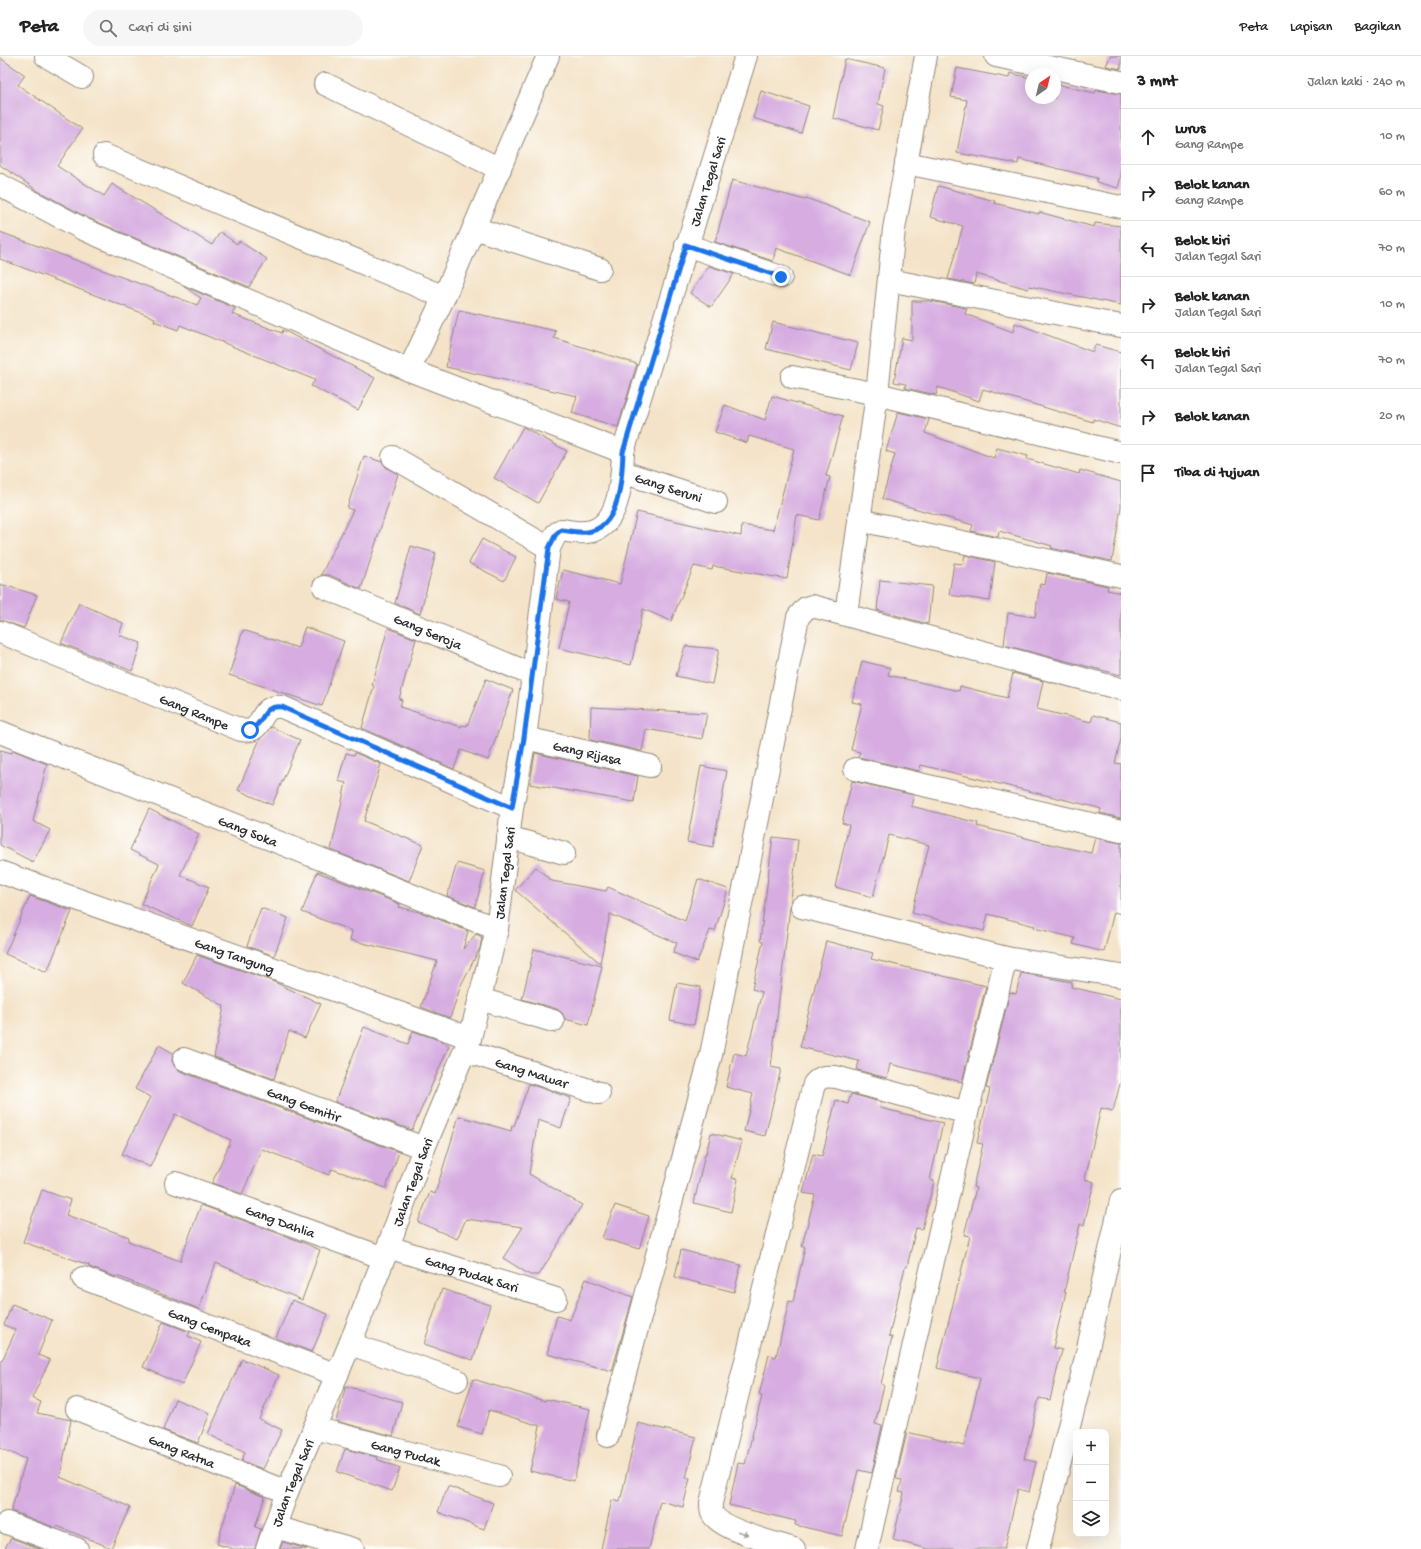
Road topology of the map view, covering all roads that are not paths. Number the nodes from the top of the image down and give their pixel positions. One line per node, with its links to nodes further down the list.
1 (46, 56): 6 (street)
2 (548, 56): 11 (street)
3 (746, 56): 15 (street, Jalan Tegal Sari)
4 (926, 56): 10 (street)
5 (996, 56): 7 (street)
6 (82, 78)
7 (1121, 82)
8 (325, 84): 11 (street)
9 (104, 156): 19 (street)
10 (906, 163): 13 (street); 18 (street)
11 (500, 169): 14 (street)
12 (0, 185): 21 (street, Gang Seruni)
13 (1121, 207)
14 (474, 228): 16 (street); 19 (street)
15 (686, 245): 17 (street); 26 (street, Jalan Tegal Sari)
16 (600, 269)
17 (781, 277)
18 (889, 280): 20 (street); 23 (street)
19 (444, 297): 21 (street)
20 (1121, 326)
21 (409, 370): 26 (street, Gang Seruni)
22 (792, 377): 23 (street)
23 (877, 394): 24 (street); 28 (street)
24 (1121, 453)
25 (393, 457): 29 (street)
26 (622, 462): 27 (street, Gang Seruni); 29 (street, Jalan Tegal Sari)
27 (716, 502)
28 (859, 520): 30 (street); 32 (street)
29 (549, 548): 34 (street, Jalan Tegal Sari)
30 (1121, 576)
31 (324, 587): 34 (street, Gang Seroja)
32 (846, 614): 35 (street); 66 (street)
33 (0, 632): 40 (street, Gang Rampe)
34 (533, 675): 37 (street, Jalan Tegal Sari)
35 (1121, 689)
36 (0, 732): 46 (street, Gang Soka)
37 (524, 738): 38 (street, Gang Rijasa); 40 (street, Jalan Tegal Sari)
38 (650, 766)
39 (855, 768): 41 (street)
40 (512, 808): 42 (street, Jalan Tegal Sari)
41 (1121, 830)
42 (508, 837): 43 (street); 46 (street, Jalan Tegal Sari)
43 (564, 853)
44 (0, 872): 51 (street, Gang Tangung)
45 (802, 908): 47 (street)
46 (497, 929): 49 (street, Jalan Tegal Sari)
47 (1006, 958): 48 (street); 54 (street)
48 (1121, 976)
49 (480, 999): 50 (street); 51 (street, Jalan Tegal Sari)
50 (553, 1021)
51 (468, 1045): 53 (street, Gang Mawar); 55 (street, Jalan Tegal Sari)
52 (184, 1059): 55 (street, Gang Gemitir)
53 (599, 1093)
54 (967, 1113): 74 (street, one-way to 74); 75 (street)
55 (424, 1148): 58 (street, Jalan Tegal Sari)
56 (176, 1183): 58 (street, Gang Dahlia)
57 (1121, 1201): 76 (street)
58 (386, 1253): 60 (street, Gang Pudak Sari); 61 (street, Jalan Tegal Sari)
59 (83, 1278): 62 (street, Gang Cempaka)
60 (556, 1299)
61 (350, 1344): 62 (street, Jalan Tegal Sari); 63 (street)
62 (337, 1375): 65 (street, Jalan Tegal Sari)
63 (457, 1380)
64 (77, 1409): 68 (street, Gang Ratna)
65 (314, 1428): 67 (street, Gang Pudak); 68 (street, Jalan Tegal Sari)
66 (608, 1436)
67 (499, 1476)
68 (287, 1492): 70 (street, Jalan Tegal Sari)
69 (6, 1523): 71 (street)
70 (275, 1527): 72 (street, Jalan Tegal Sari); 73 (street)
71 (77, 1549)
72 (267, 1549)
73 (353, 1549)
74 (794, 1549)
75 (867, 1549)
76 (1038, 1549)

